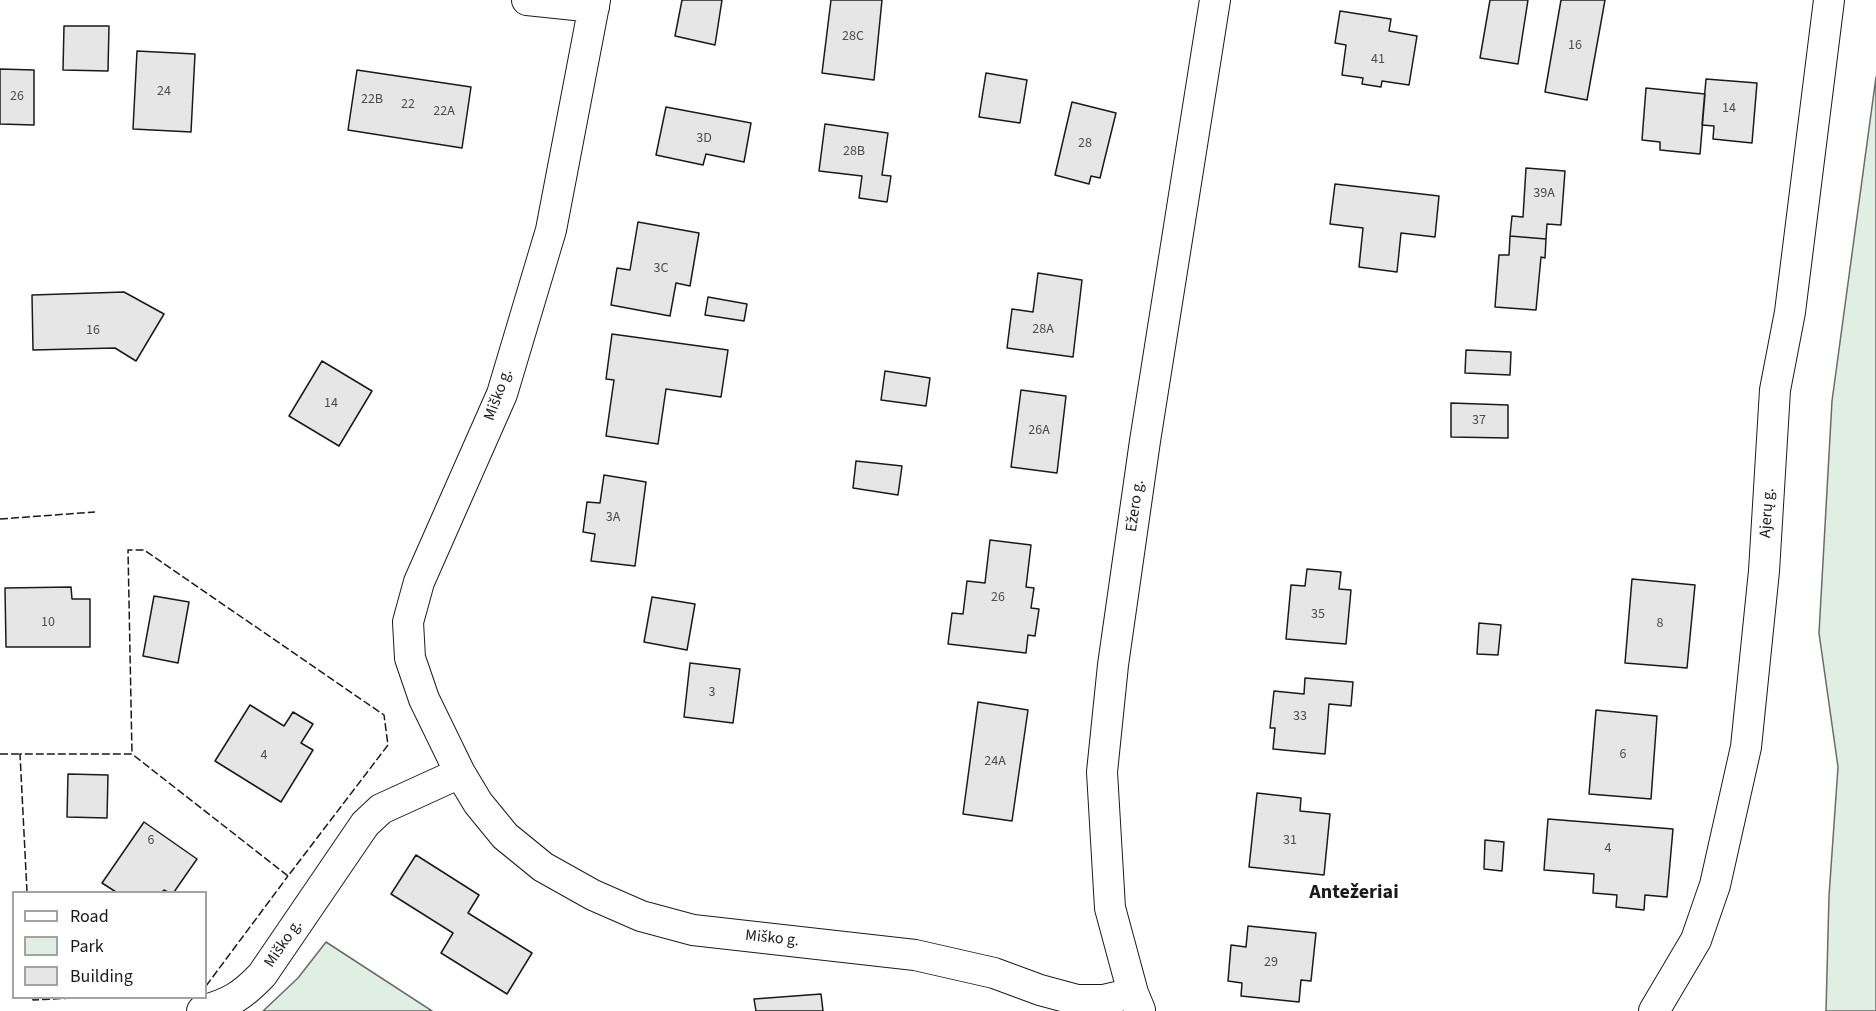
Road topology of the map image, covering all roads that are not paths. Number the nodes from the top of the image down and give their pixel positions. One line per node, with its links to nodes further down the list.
1 (527, 0): 4 (street)
2 (1215, 0): 6 (street, Ežero g.)
3 (1829, 0): 8 (street, Ajerų g.)
4 (595, 4): 5 (street, Miško g.)
5 (460, 773): 6 (street, Miško g.); 7 (street, Miško g.)
6 (1137, 1002)
7 (202, 1011)
8 (1654, 1011)

